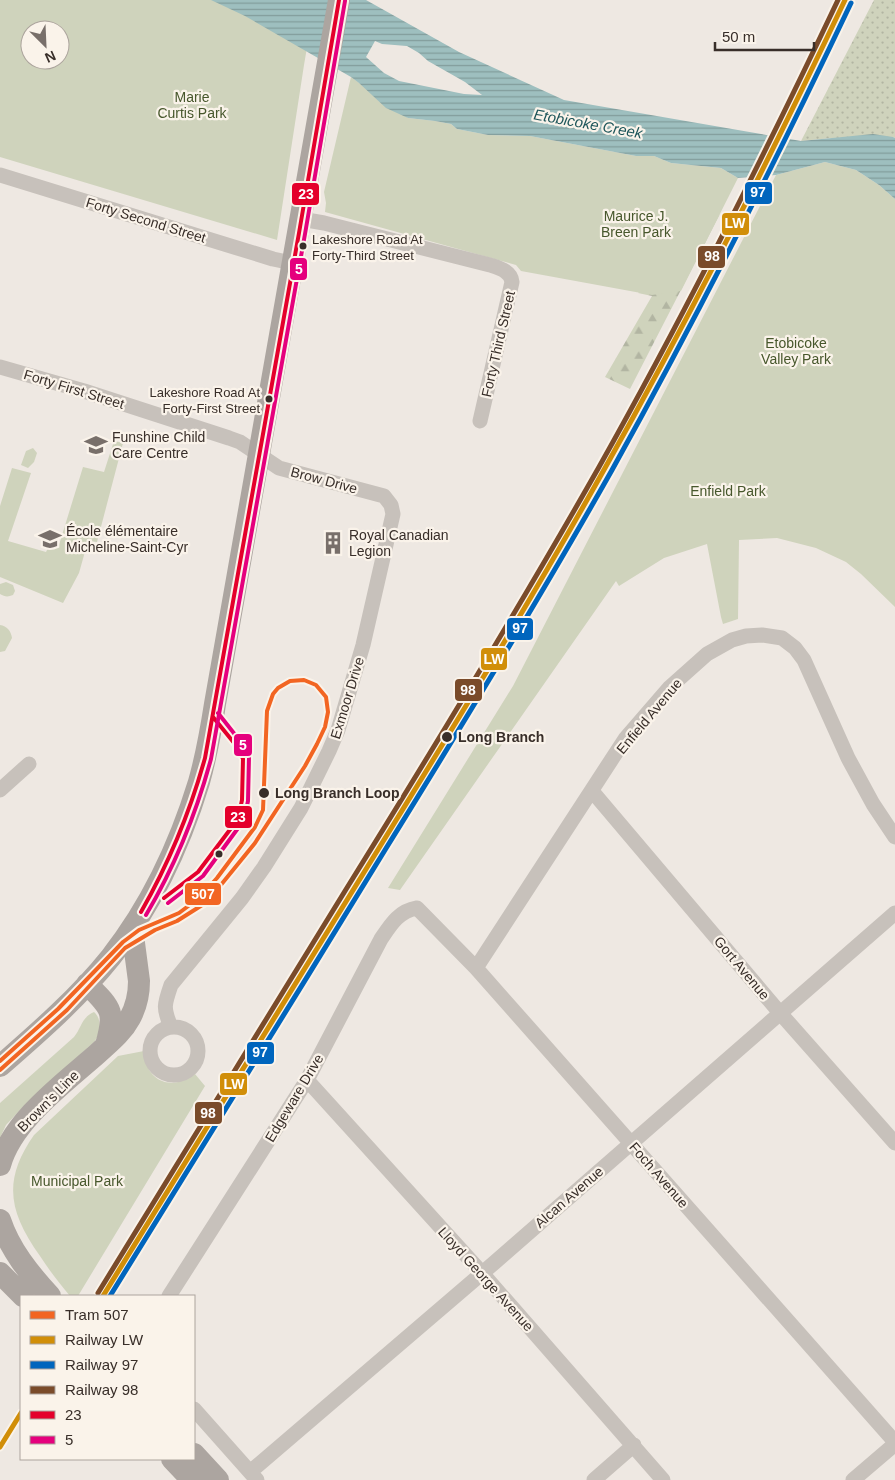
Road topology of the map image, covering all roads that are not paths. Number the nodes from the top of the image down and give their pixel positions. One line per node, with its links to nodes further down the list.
1 (339, 0): 3 (main road)
2 (0, 175): 4 (street, Forty Second Street)
3 (301, 219): 4 (main road); 6 (street, Forty Third Street)
4 (292, 263): 7 (main road)
5 (0, 367): 7 (street, Forty First Street)
6 (480, 421)
7 (259, 455): 8 (street, Brow Drive); 15 (main road)
8 (389, 502): 19 (street, Exmoor Drive)
9 (29, 764): 10 (street)
10 (0, 790)
11 (592, 791): 12 (street, Enfield Avenue); 16 (street, Enfield Avenue); 18 (street, Gort Avenue)
12 (895, 837)
13 (421, 911): 16 (street, Foch Avenue); 22 (street, Edgeware Drive)
14 (895, 914): 18 (street, Alcan Avenue)
15 (132, 928): 17 (main road); 20 (main road, Brown's Line)
16 (476, 968): 23 (street, Foch Avenue)
17 (87, 984): 20 (main road); 21 (main road)
18 (780, 1013): 23 (street, Alcan Avenue); 24 (street, Gort Avenue)
19 (171, 1027)
20 (106, 1046): 25 (main road, Brown's Line)
21 (0, 1066)
22 (307, 1080): 28 (street, Lloyd George Avenue); 31 (street, Edgeware Drive)
23 (630, 1143): 28 (street, Alcan Avenue); 33 (street, Foch Avenue)
24 (895, 1143)
25 (0, 1165)
26 (0, 1220): 30 (main road)
27 (0, 1273): 29 (main road)
28 (482, 1273): 34 (street, Lloyd George Avenue); 37 (street, Alcan Avenue)
29 (22, 1295)
30 (49, 1295)
31 (169, 1295)
32 (195, 1410): 37 (street)
33 (895, 1443): 42 (street)
34 (634, 1445): 40 (street); 41 (street, Lloyd George Avenue)
35 (195, 1455): 39 (main road)
36 (173, 1460): 38 (main road)
37 (254, 1476)
38 (192, 1480)
39 (218, 1480)
40 (594, 1480)
41 (664, 1480)
42 (853, 1480)

